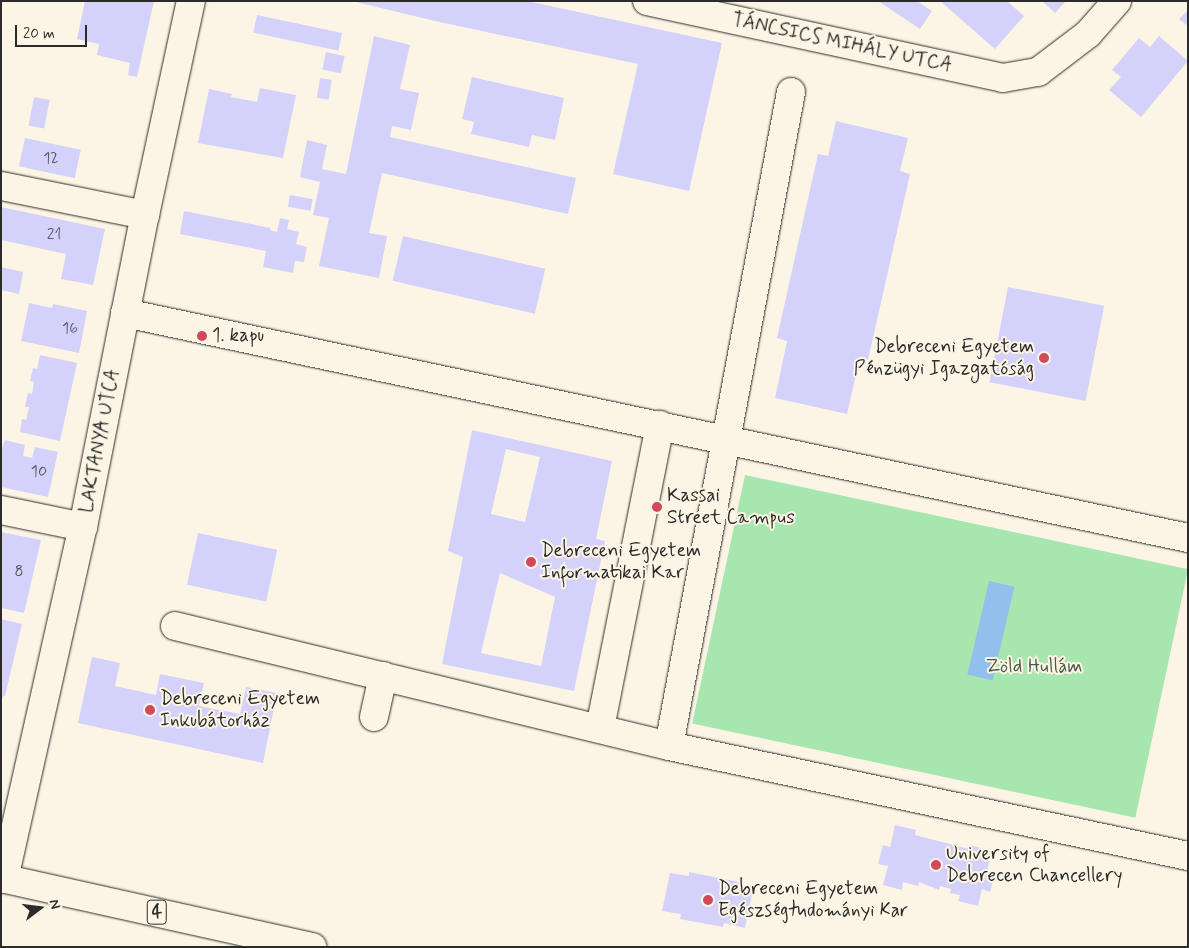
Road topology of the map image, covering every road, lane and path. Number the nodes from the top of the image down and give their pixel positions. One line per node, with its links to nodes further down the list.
1 (191, 1): 6 (street, LAKTANYA UTCA)
2 (647, 1): 3 (street, TÁNCSICS MIHÁLY UTCA)
3 (1117, 1)
4 (791, 92): 9 (street)
5 (1, 186): 6 (street)
6 (145, 215): 7 (street, LAKTANYA UTCA)
7 (125, 313): 8 (street); 11 (street, LAKTANYA UTCA)
8 (660, 425): 9 (street); 16 (street)
9 (726, 439): 12 (street); 17 (street)
10 (1, 510): 11 (street)
11 (83, 527): 19 (street, LAKTANYA UTCA)
12 (1188, 538)
13 (175, 626): 14 (street)
14 (383, 676): 15 (street); 16 (street)
15 (374, 717)
16 (600, 728): 17 (street)
17 (669, 746): 18 (street)
18 (1188, 856)
19 (3, 878): 20 (street, 4)
20 (312, 947)

